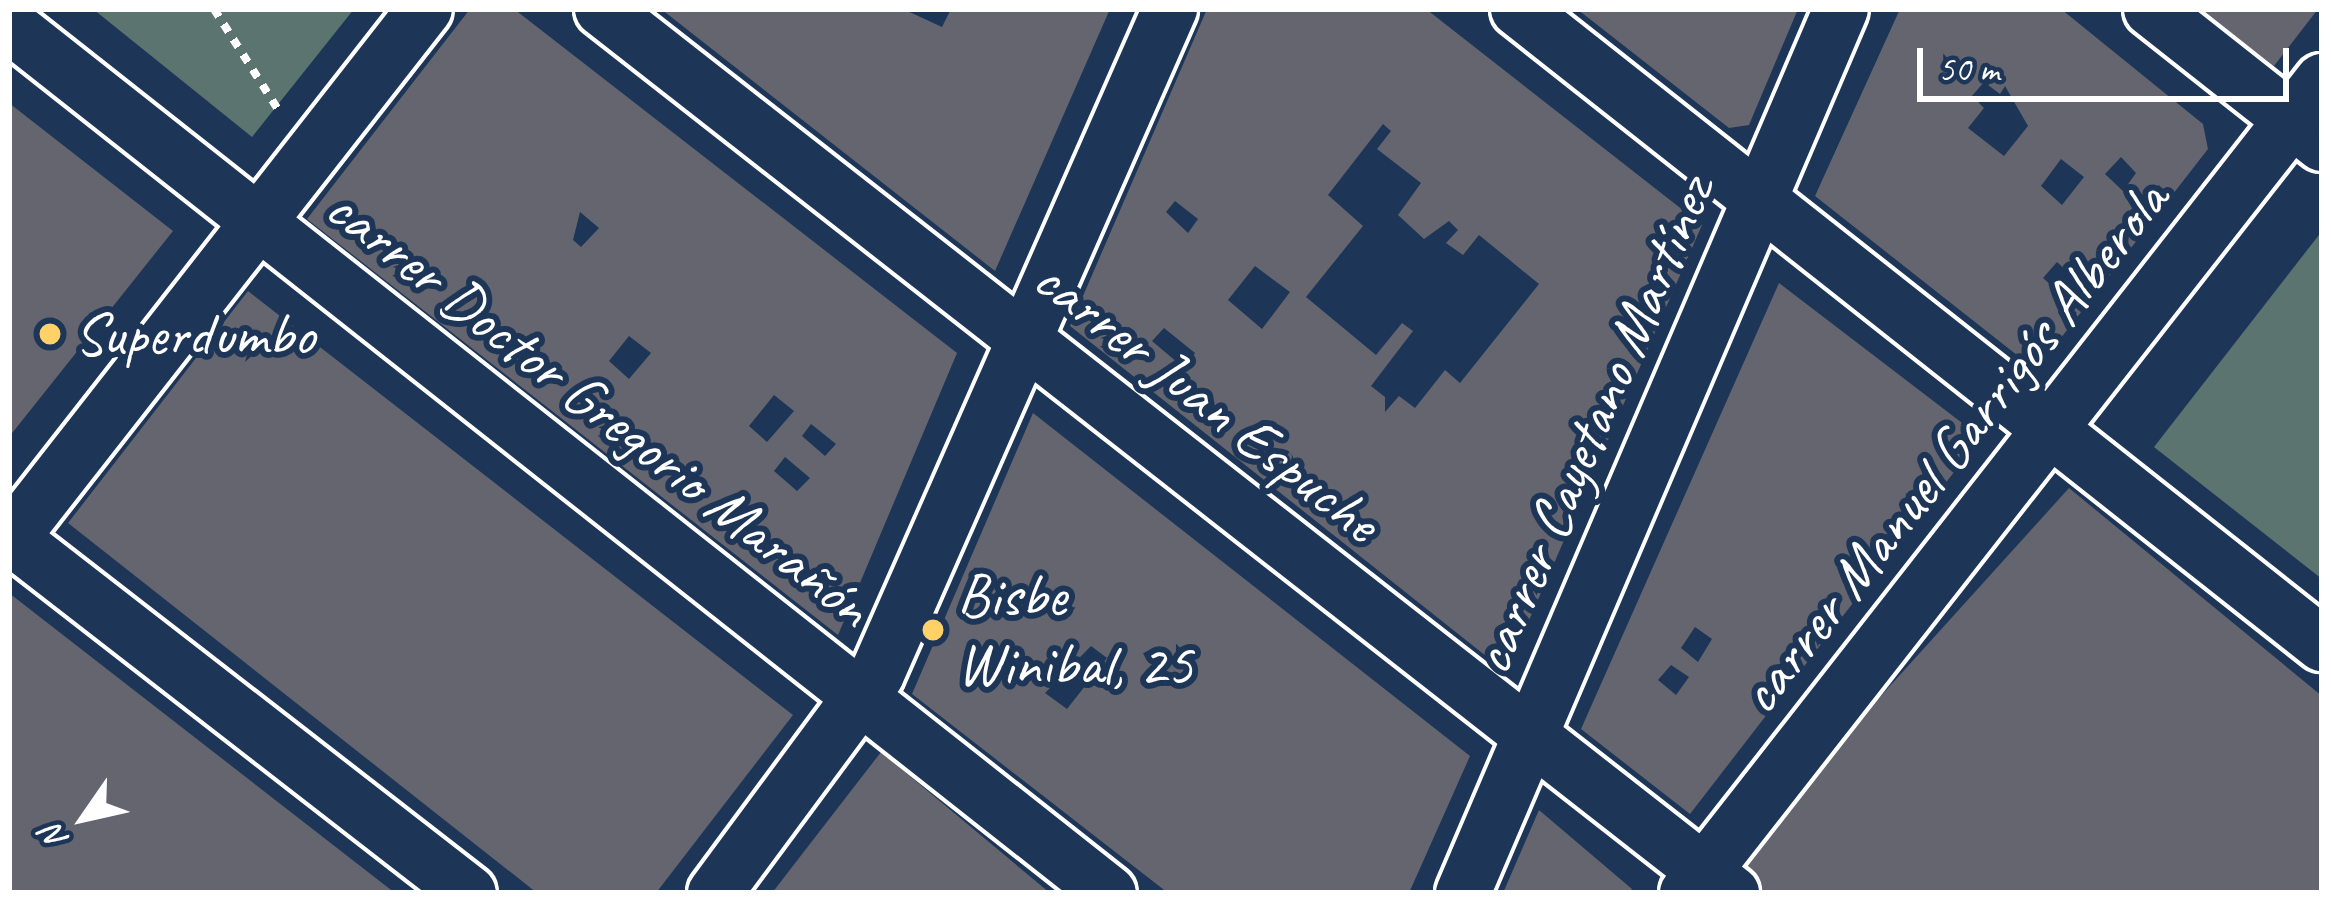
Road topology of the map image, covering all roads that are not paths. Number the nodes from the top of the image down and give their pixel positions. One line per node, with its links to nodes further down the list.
1 (425, 9): 10 (street)
2 (602, 9): 11 (street, carrer Juan Espuche)
3 (1170, 9): 11 (street)
4 (1518, 9): 9 (street)
5 (1841, 9): 9 (street, carrer Cayetano Martínez)
6 (2151, 9): 8 (street)
7 (9, 25): 10 (street, carrer Doctor Gregorio Marañón)
8 (2312, 115): 12 (street, carrer Manuel Garrigós Alberola)
9 (1761, 200): 12 (street); 16 (street, carrer Cayetano Martínez)
10 (257, 224): 13 (street); 15 (street, carrer Doctor Gregorio Marañón)
11 (1024, 341): 15 (street); 16 (street, carrer Juan Espuche)
12 (2049, 430): 14 (street); 17 (street, carrer Manuel Garrigós Alberola)
13 (10, 538): 18 (street)
14 (2322, 644)
15 (863, 696): 19 (street); 20 (street, carrer Doctor Gregorio Marañón)
16 (1531, 737): 17 (street, carrer Juan Espuche); 21 (street, carrer Cayetano Martínez)
17 (1708, 886)
18 (469, 893)
19 (715, 893)
20 (1109, 893)
21 (1463, 893)

